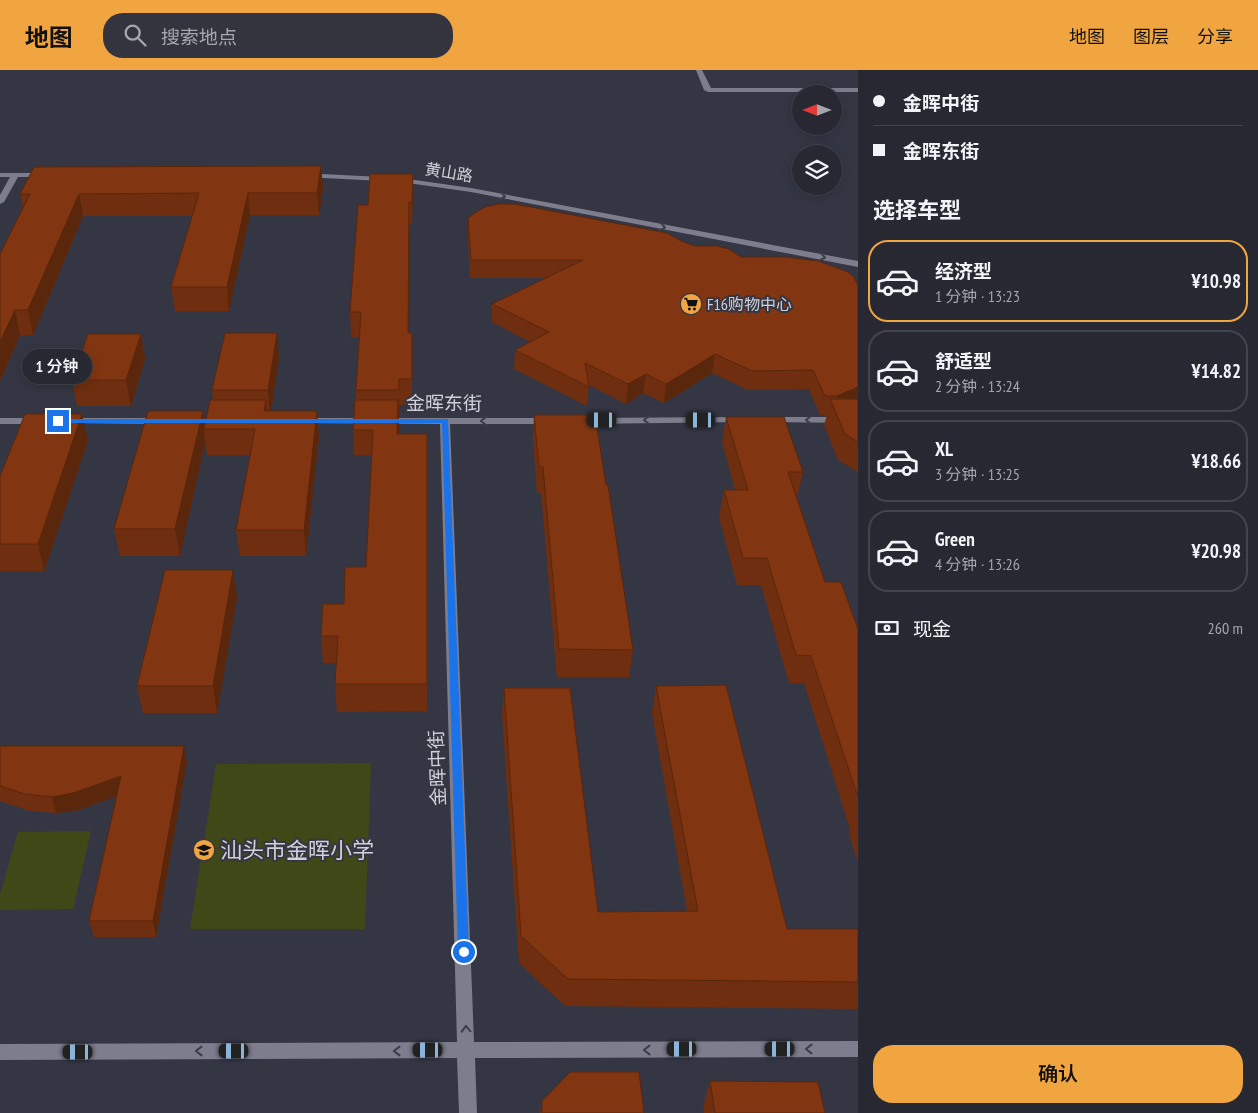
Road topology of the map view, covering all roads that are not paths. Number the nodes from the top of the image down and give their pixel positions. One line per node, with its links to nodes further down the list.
1 (699, 70): 2 (street)
2 (858, 90)
3 (0, 168): 5 (street)
4 (0, 175): 5 (street)
5 (15, 175): 6 (street)
6 (0, 202)
7 (858, 255): 8 (street, 黄山路, one-way to 8)
8 (858, 264)
9 (858, 420): 12 (street, 金晖东街, one-way to 12)
10 (178, 421): 13 (street)
11 (287, 421): 12 (street, 金晖东街)
12 (445, 421): 15 (street, 金晖中街, one-way to 12)
13 (0, 422)
14 (858, 1049): 15 (street, one-way to 15)
15 (467, 1050): 16 (street, one-way to 16); 17 (street, 金晖中街)
16 (0, 1052)
17 (468, 1113)

